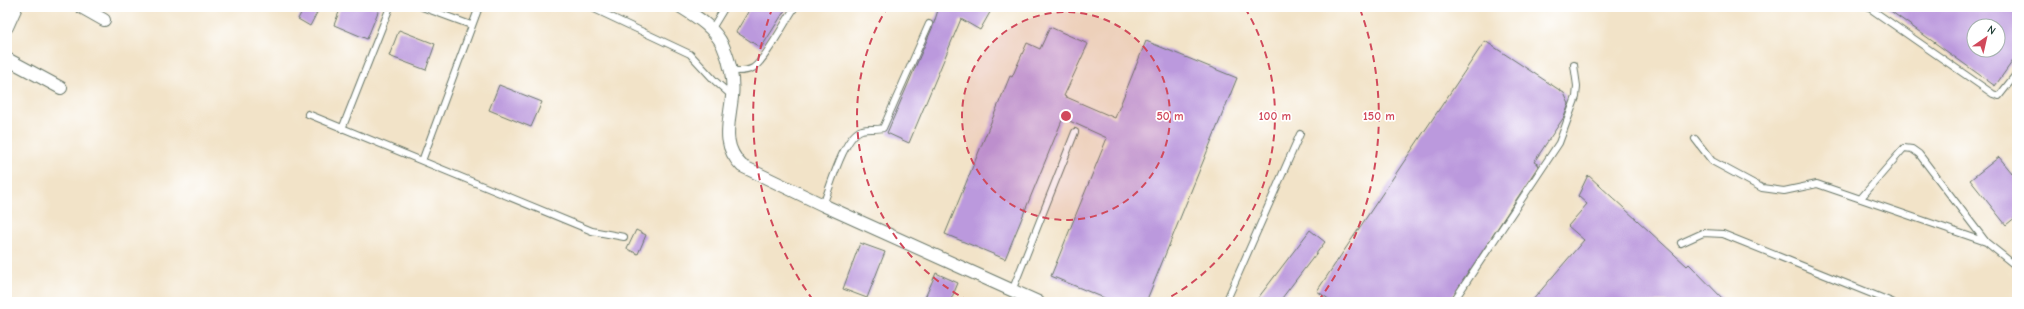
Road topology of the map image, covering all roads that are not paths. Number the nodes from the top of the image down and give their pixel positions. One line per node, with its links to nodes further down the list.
1 (16, 7): 14 (street)
2 (81, 7): 11 (street)
3 (390, 7): 23 (lane)
4 (422, 7): 13 (lane)
5 (479, 7): 13 (lane)
6 (590, 7): 21 (lane)
7 (681, 7): 15 (street)
8 (725, 7): 15 (lane)
9 (795, 7): 18 (lane)
10 (1868, 7): 19 (lane)
11 (104, 20)
12 (929, 24): 29 (lane)
13 (471, 25): 27 (lane)
14 (7, 27)
15 (711, 30): 18 (street)
16 (7, 59): 20 (street)
17 (1574, 65): 37 (lane)
18 (731, 71): 21 (street)
19 (2017, 73)
20 (61, 88)
21 (732, 96): 29 (street)
22 (308, 114): 23 (lane)
23 (342, 129): 27 (lane)
24 (1074, 132): 34 (lane)
25 (1300, 134): 36 (lane)
26 (1695, 139): 28 (lane)
27 (422, 161): 30 (lane)
28 (1861, 198): 32 (lane); 32 (lane)
29 (823, 205): 34 (street)
30 (624, 238)
31 (1681, 242): 38 (lane)
32 (1986, 242): 33 (lane)
33 (2017, 267)
34 (1012, 291): 35 (street)
35 (1038, 302)
36 (1226, 302)
37 (1453, 302)
38 (1892, 302)

